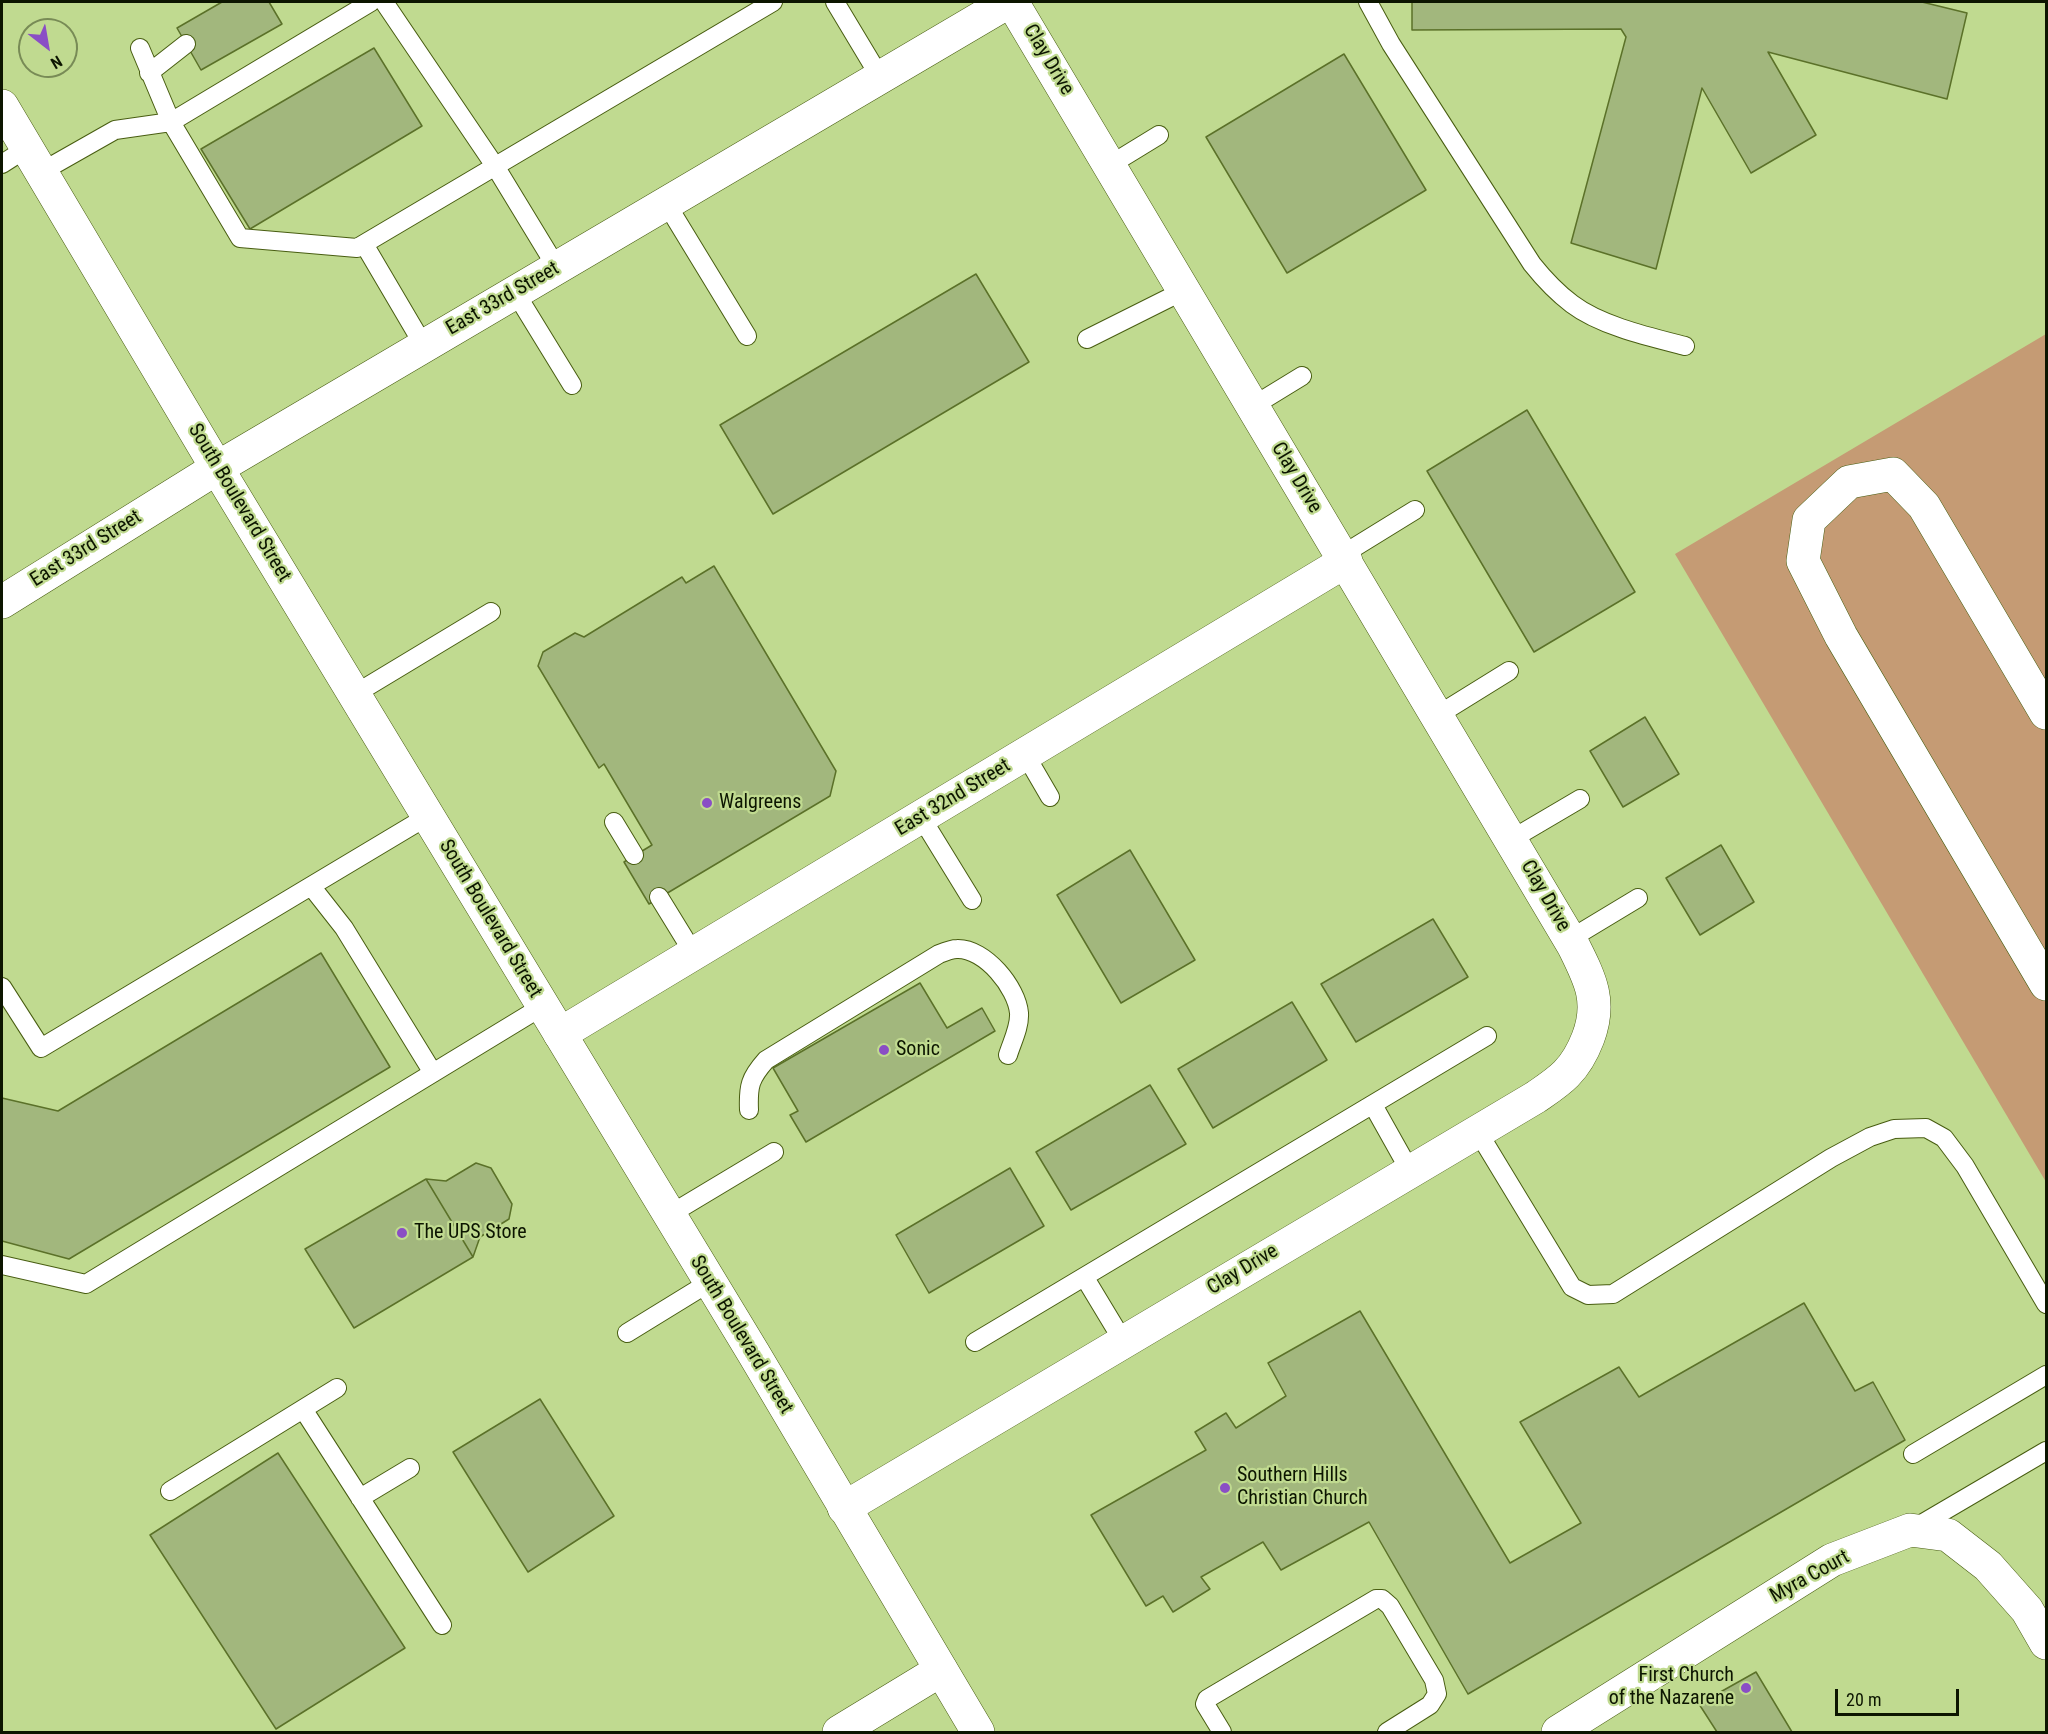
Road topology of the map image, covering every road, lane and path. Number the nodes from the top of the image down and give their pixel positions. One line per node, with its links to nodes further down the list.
1 (371, 2): 13 (lane)
2 (384, 2): 17 (lane)
3 (773, 2): 17 (lane)
4 (835, 2): 11 (lane)
5 (1008, 2): 11 (street, East 33rd Street)
6 (1012, 2): 16 (street, Clay Drive)
7 (1368, 2): 26 (lane)
8 (186, 44): 10 (lane)
9 (140, 48): 10 (lane)
10 (149, 73): 13 (lane)
11 (880, 76): 18 (street, East 33rd Street)
12 (2, 106): 15 (street, South Boulevard Street)
13 (171, 122): 15 (lane); 19 (lane)
14 (1159, 135): 16 (lane)
15 (23, 161): 30 (street, South Boulevard Street)
16 (1110, 165): 21 (street, Clay Drive)
17 (495, 166): 19 (lane); 20 (lane)
18 (666, 203): 20 (street, East 33rd Street); 23 (lane)
19 (364, 244): 25 (lane)
20 (557, 268): 22 (street, East 33rd Street)
21 (1185, 290): 24 (lane); 29 (street, Clay Drive)
22 (515, 292): 25 (street, East 33rd Street); 28 (lane)
23 (747, 336)
24 (1087, 339)
25 (424, 346): 30 (street, East 33rd Street)
26 (1685, 346)
27 (1302, 376): 29 (lane)
28 (572, 385)
29 (1253, 405): 32 (street, Clay Drive)
30 (217, 468): 33 (street, East 33rd Street); 36 (street, South Boulevard Street)
31 (1415, 510): 32 (lane)
32 (1344, 558): 38 (street, Clay Drive); 39 (street, East 32nd Street)
33 (2, 602)
34 (491, 612): 36 (lane)
35 (1509, 671): 38 (lane)
36 (355, 694): 42 (street, South Boulevard Street)
37 (2046, 713): 53 (street)
38 (1438, 715): 45 (street, Clay Drive)
39 (1025, 754): 40 (lane); 43 (street, East 32nd Street)
40 (1050, 797)
41 (1580, 799): 45 (lane)
42 (428, 816): 47 (lane); 55 (street, South Boulevard Street)
43 (921, 817): 50 (lane); 52 (street, East 32nd Street)
44 (614, 822): 46 (lane)
45 (1512, 839): 51 (street, Clay Drive)
46 (634, 855)
47 (311, 886): 54 (lane); 59 (lane)
48 (659, 897): 52 (lane)
49 (1638, 898): 51 (lane)
50 (972, 900)
51 (1570, 939): 62 (street, Clay Drive)
52 (694, 954): 56 (street, East 32nd Street)
53 (2046, 984)
54 (2, 987)
55 (543, 1006): 56 (street, South Boulevard Street); 59 (lane)
56 (560, 1034): 65 (street, South Boulevard Street)
57 (1488, 1036): 60 (lane)
58 (1008, 1054): 61 (lane)
59 (433, 1073): 66 (lane)
60 (1373, 1105): 64 (lane); 67 (lane)
61 (749, 1110)
62 (1478, 1132): 64 (street, Clay Drive); 69 (lane)
63 (774, 1152): 65 (lane)
64 (1410, 1171): 71 (street, Clay Drive)
65 (669, 1215): 68 (street, South Boulevard Street)
66 (2, 1265)
67 (1085, 1278): 71 (lane); 72 (lane)
68 (710, 1282): 70 (lane); 81 (street, South Boulevard Street)
69 (2046, 1304)
70 (627, 1333)
71 (1123, 1341): 81 (street, Clay Drive)
72 (975, 1342)
73 (2046, 1375): 77 (lane)
74 (337, 1388): 75 (lane)
75 (303, 1409): 79 (lane); 80 (lane)
76 (2046, 1452): 82 (lane)
77 (1913, 1454)
78 (410, 1468): 80 (lane)
79 (170, 1491)
80 (360, 1498): 83 (lane)
81 (844, 1508): 85 (street, South Boulevard Street)
82 (1910, 1530): 84 (street, Myra Court); 90 (street, Myra Court)
83 (442, 1625)
84 (2046, 1643)
85 (941, 1670): 86 (street); 87 (street, South Boulevard Street)
86 (839, 1732)
87 (978, 1732)
88 (1222, 1732): 89 (lane)
89 (1387, 1732)
90 (1558, 1732)

